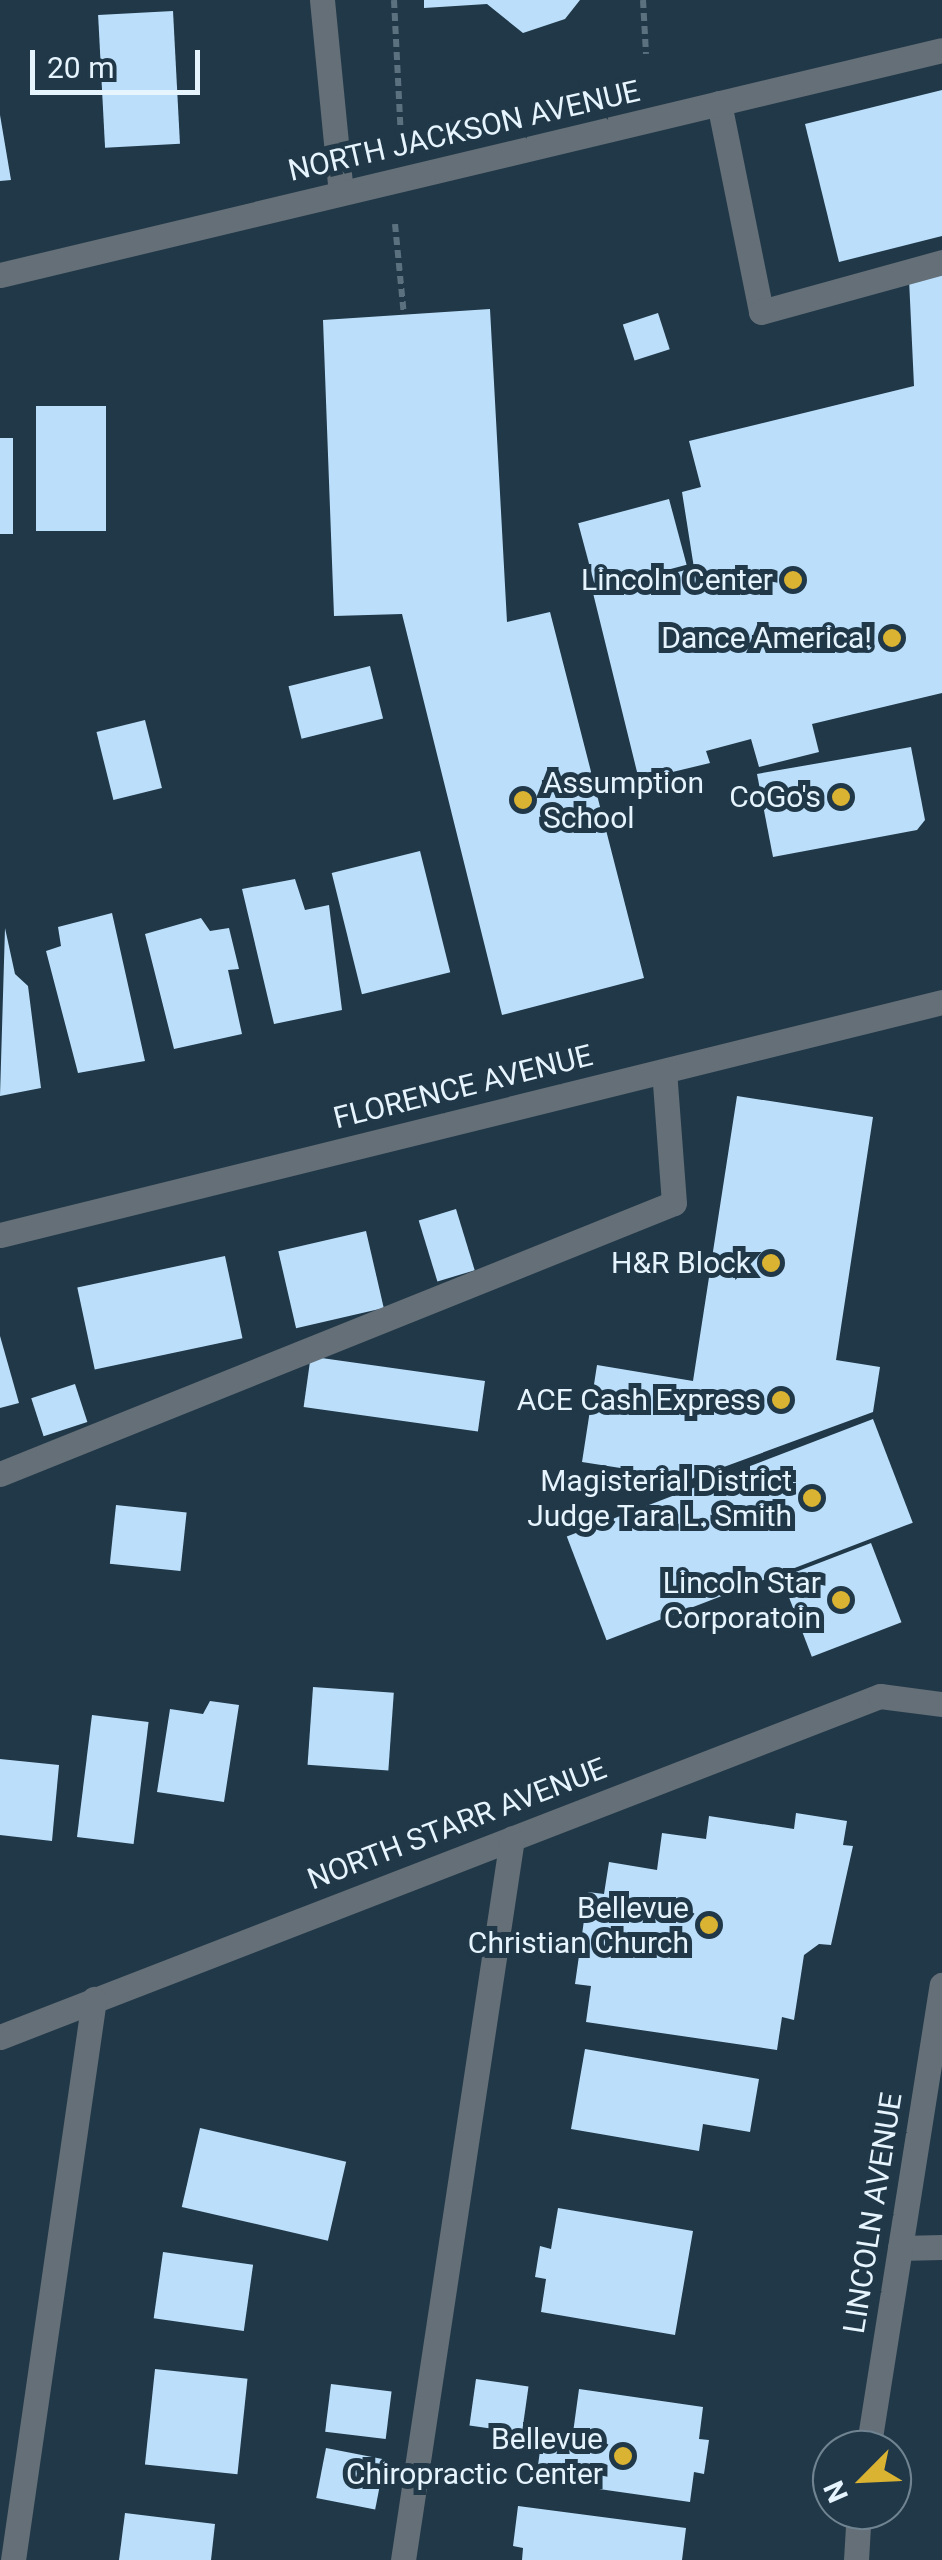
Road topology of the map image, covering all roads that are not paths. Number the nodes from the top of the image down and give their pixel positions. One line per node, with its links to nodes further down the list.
1 (322, 0): 4 (street)
2 (942, 50): 3 (street, NORTH JACKSON AVENUE)
3 (720, 103): 4 (street, NORTH JACKSON AVENUE); 5 (street)
4 (342, 192): 6 (street, NORTH JACKSON AVENUE)
5 (942, 262)
6 (0, 274)
7 (942, 1002): 8 (street, FLORENCE AVENUE)
8 (664, 1071): 9 (street, FLORENCE AVENUE); 10 (street)
9 (0, 1235)
10 (0, 1474)
11 (942, 1704): 12 (street, NORTH STARR AVENUE)
12 (512, 1838): 14 (street, NORTH STARR AVENUE); 22 (street)
13 (942, 1985): 16 (street, LINCOLN AVENUE)
14 (94, 1999): 15 (street, NORTH STARR AVENUE); 21 (street)
15 (0, 2036)
16 (930, 2134): 18 (street, LINCOLN AVENUE)
17 (942, 2247): 18 (street)
18 (900, 2248): 19 (street, LINCOLN AVENUE)
19 (871, 2430)
20 (858, 2530): 23 (street)
21 (13, 2560)
22 (403, 2560)
23 (856, 2560)

